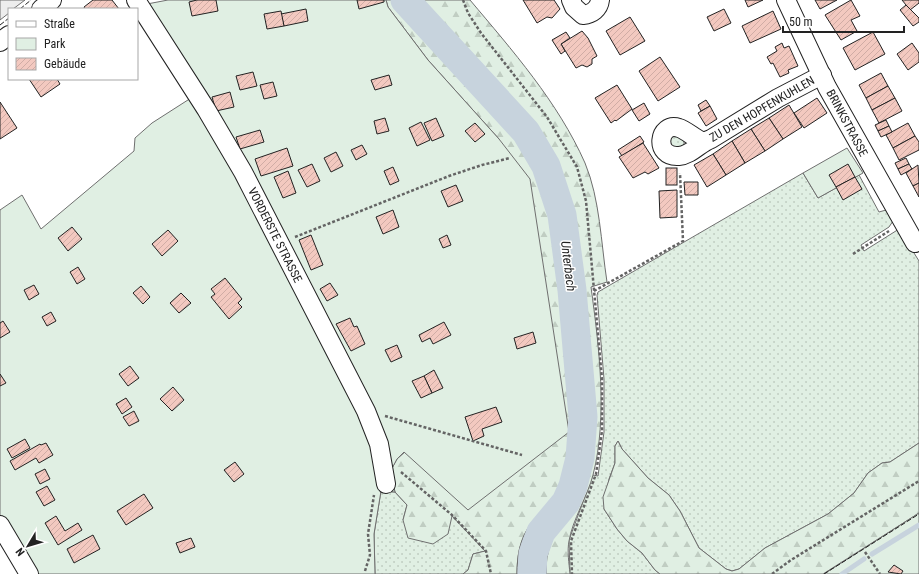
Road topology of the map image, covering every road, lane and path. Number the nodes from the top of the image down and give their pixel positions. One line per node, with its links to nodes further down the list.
1 (52, 0): 7 (street)
2 (136, 0): 16 (street, VORDERSTE STRASSE)
3 (462, 0): 18 (path)
4 (571, 0): 5 (street)
5 (600, 0)
6 (786, 0): 10 (street, BRINKSTRASSE)
7 (42, 8)
8 (8, 36): 9 (street)
9 (0, 42)
10 (822, 75): 11 (street, ZU DEN HOPFENKUHLEN); 14 (street, BRINKSTRASSE)
11 (702, 142): 12 (street, ZU DEN HOPFENKUHLEN); 12 (street, ZU DEN HOPFENKUHLEN)
12 (679, 156): 18 (path)
13 (510, 158): 16 (path)
14 (903, 222): 15 (street, BRINKSTRASSE); 17 (path)
15 (915, 243)
16 (280, 244): 19 (street, VORDERSTE STRASSE)
17 (853, 254)
18 (594, 290): 29 (path)
19 (366, 411): 20 (street, VORDERSTE STRASSE); 21 (path)
20 (380, 454): 23 (street, VORDERSTE STRASSE); 28 (path)
21 (522, 455)
22 (919, 480): 30 (path)
23 (380, 486): 26 (path)
24 (0, 525): 27 (street)
25 (865, 552): 31 (path)
26 (365, 571)
27 (29, 574)
28 (491, 574)
29 (572, 574)
30 (772, 574)
31 (880, 574)

